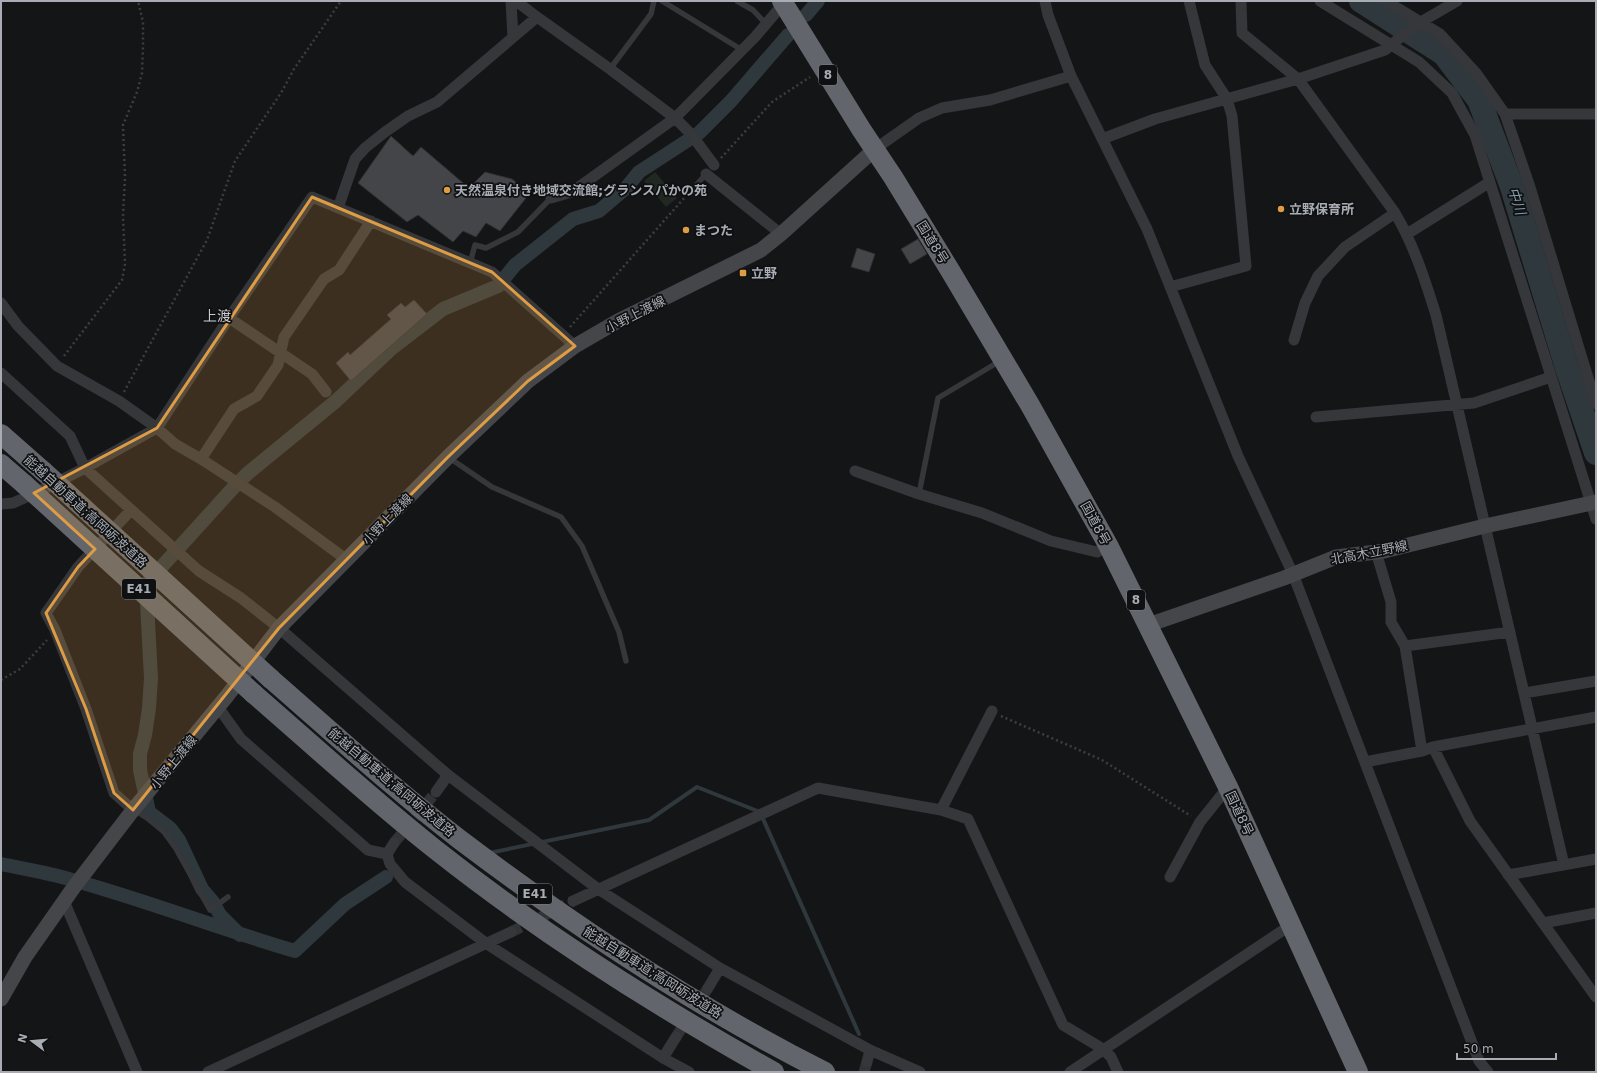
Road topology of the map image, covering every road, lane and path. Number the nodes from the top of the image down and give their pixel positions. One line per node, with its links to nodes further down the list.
1 (138, 1): 51 (path)
2 (341, 1): 56 (path)
3 (510, 1): 19 (street)
4 (516, 1): 16 (street)
5 (654, 1): 22 (lane)
6 (662, 1): 21 (lane)
7 (737, 1): 17 (lane)
8 (1045, 1): 24 (street)
9 (1189, 1): 26 (street)
10 (1240, 1): 25 (street)
11 (1320, 1): 20 (street)
12 (1386, 1): 15 (street)
13 (1457, 1): 18 (street)
14 (783, 2): 17 (street); 23 (highway, 国道8号 / 8)
15 (1404, 7): 18 (street)
16 (537, 17): 19 (street); 22 (street)
17 (766, 24): 21 (street)
18 (1418, 24): 20 (street); 27 (street)
19 (513, 37): 37 (street)
20 (1394, 42): 25 (street); 34 (street)
21 (742, 50): 29 (street)
22 (610, 68): 29 (street)
23 (823, 69): 31 (highway, 国道8号 / 8); 32 (path)
24 (1072, 76): 30 (street); 31 (street)
25 (1298, 79): 26 (street); 38 (street)
26 (1227, 99): 30 (street); 43 (street)
27 (1505, 114): 28 (street); 55 (street)
28 (1596, 114)
29 (675, 118): 32 (street); 36 (street)
30 (1102, 139): 43 (street)
31 (875, 149): 40 (main road, 小野上渡線); 50 (highway, 国道8号 / 8)
32 (714, 165)
33 (706, 174): 35 (lane); 40 (street)
34 (1490, 182): 41 (street); 53 (street)
35 (691, 191): 46 (path)
36 (551, 198): 42 (lane)
37 (338, 208): 39 (street); 45 (street)
38 (1395, 214): 41 (street); 47 (street)
39 (370, 221): 42 (street); 49 (street)
40 (781, 234): 48 (main road, 小野上渡線)
41 (1407, 234): 57 (street)
42 (470, 263): 46 (street)
43 (1170, 287): 75 (street)
44 (1, 303): 51 (street)
45 (229, 318): 49 (street); 59 (street)
46 (563, 335): 48 (street)
47 (1294, 340)
48 (575, 346): 61 (main road, 小野上渡線)
49 (280, 353): 54 (street); 62 (street)
50 (1003, 359): 66 (lane); 72 (highway, 国道8号 / 8)
51 (57, 366): 56 (street)
52 (1, 374): 64 (street)
53 (1551, 377): 57 (street); 67 (street)
54 (326, 392)
55 (1595, 399)
56 (119, 401): 59 (street)
57 (1457, 405): 58 (street); 71 (street)
58 (1316, 417)
59 (157, 428): 62 (street); 64 (street)
60 (1, 434): 126 (highway, 能越自動車道;高岡砺波道路 / E41, bridge)
61 (448, 457): 74 (main road, 小野上渡線); 81 (lane)
62 (201, 459): 74 (street)
63 (1, 464): 125 (highway, 能越自動車道;高岡砺波道路 / E41, bridge)
64 (85, 468): 68 (street); 69 (street)
65 (855, 471): 66 (street)
66 (919, 494): 72 (street)
67 (1594, 502): 70 (street); 71 (main road, 北高木立野線)
68 (1, 504)
69 (131, 510): 77 (street); 78 (street)
70 (1596, 519)
71 (1485, 526): 73 (main road, 北高木立野線); 79 (street)
72 (1108, 545): 76 (highway, 国道8号 / 8)
73 (1376, 552): 75 (main road, 北高木立野線); 80 (street)
74 (348, 560): 77 (main road, 小野上渡線)
75 (1292, 574): 76 (main road, 北高木立野線); 91 (street)
76 (1148, 625): 93 (highway, 国道8号 / 8)
77 (279, 628): 85 (main road, 小野上渡線); 92 (street)
78 (55, 630): 82 (path); 95 (street)
79 (1510, 632): 80 (street); 84 (street)
80 (1406, 646): 90 (street)
81 (626, 661)
82 (1, 680)
83 (1596, 680): 84 (street)
84 (1524, 693): 88 (street)
85 (218, 707): 95 (main road, 小野上渡線); 99 (street)
86 (992, 711): 96 (street); 97 (path)
87 (1596, 717): 88 (street)
88 (1532, 729): 89 (street); 101 (street)
89 (1433, 747): 90 (street); 102 (street)
90 (1422, 751): 91 (street)
91 (1365, 762): 131 (street)
92 (448, 775): 94 (street); 104 (street)
93 (1228, 787): 97 (street); 110 (highway, 国道8号 / 8)
94 (436, 792)
95 (133, 810): 105 (lane); 106 (main road, 小野上渡線)
96 (941, 810): 104 (street); 118 (street)
97 (1200, 822): 103 (street)
98 (394, 843): 99 (street)
99 (387, 854): 112 (street)
100 (1596, 859): 101 (street)
101 (1564, 865): 102 (street)
102 (1508, 875): 109 (street)
103 (1170, 877)
104 (598, 890): 107 (street); 113 (street)
105 (228, 897)
106 (64, 901): 116 (main road, 小野上渡線); 122 (street)
107 (573, 901)
108 (1596, 913): 109 (street)
109 (1543, 923): 115 (street)
110 (1291, 925): 118 (street); 130 (highway, 国道8号 / 8)
111 (511, 932): 112 (street)
112 (487, 944): 120 (street); 123 (street)
113 (720, 968): 114 (street); 119 (street)
114 (708, 988)
115 (1596, 997)
116 (1, 999)
117 (676, 1037): 120 (street)
118 (1103, 1049): 128 (street); 129 (street)
119 (870, 1050): 121 (street); 127 (street)
120 (663, 1058): 124 (street)
121 (867, 1062)
122 (137, 1072)
123 (208, 1072)
124 (689, 1072)
125 (774, 1072)
126 (825, 1072)
127 (920, 1072)
128 (1070, 1072)
129 (1118, 1072)
130 (1358, 1072)
131 (1488, 1072)

